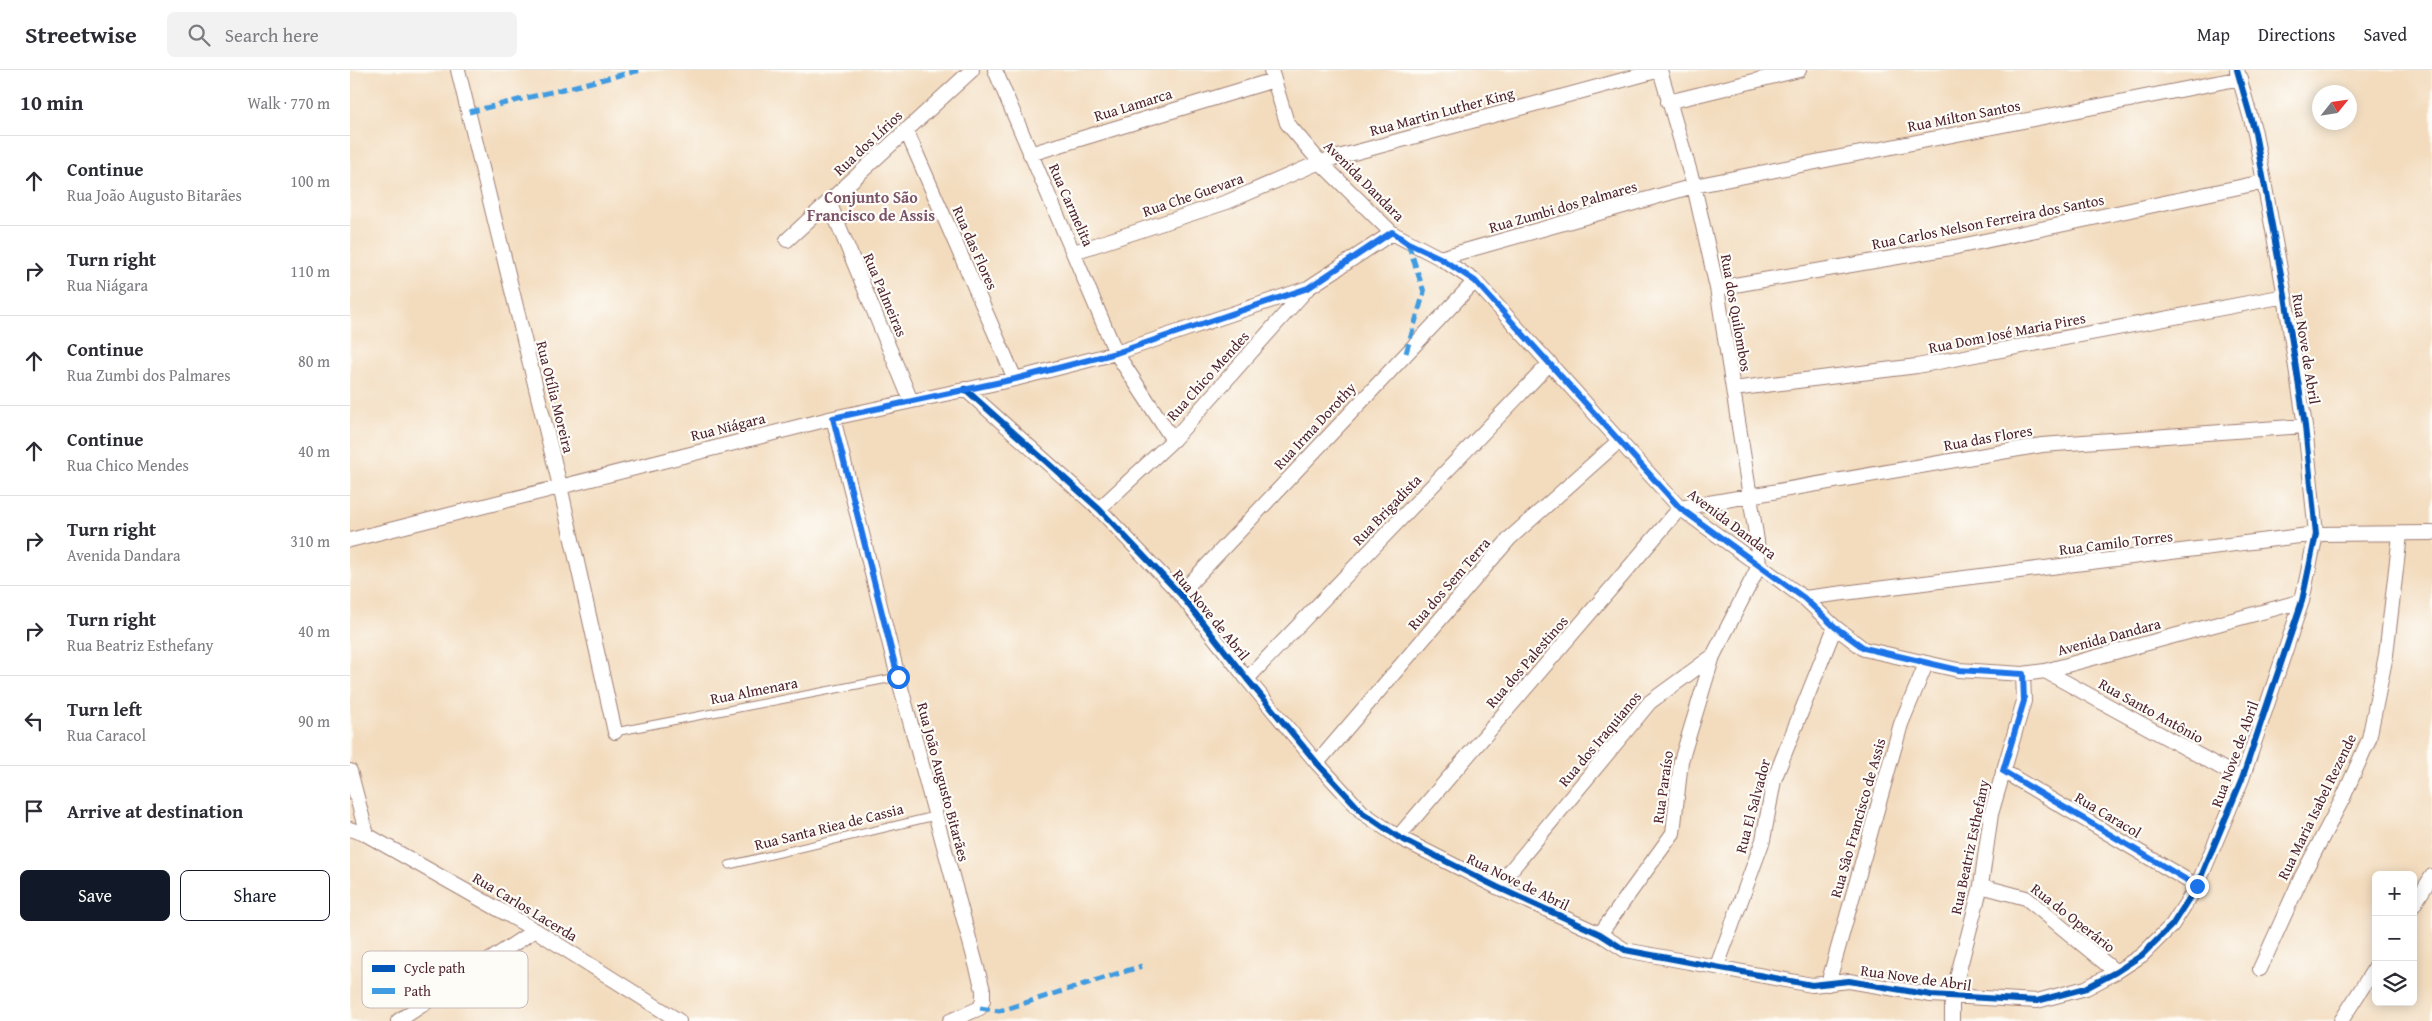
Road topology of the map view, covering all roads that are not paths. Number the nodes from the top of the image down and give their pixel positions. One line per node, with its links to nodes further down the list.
1 (458, 70): 33 (street, Rua Otília Moreira)
2 (972, 70): 9 (street, Rua dos Lírios)
3 (995, 70): 10 (street, Rua Carmelita)
4 (1660, 70): 8 (street, Rua dos Quilombos); 11 (street, Rua Martin Luther King)
5 (1799, 70): 8 (street)
6 (2239, 74): 12 (street, Rua Nove de Abril); 13 (street, Rua Milton Santos)
7 (1272, 75): 10 (street, Rua Lamarca); 11 (street, Avenida Dandara)
8 (1668, 102): 13 (street, Rua dos Quilombos)
9 (906, 130): 14 (street, Rua dos Lírios); 25 (street, Rua das Flores)
10 (1030, 154): 17 (street, Rua Carmelita)
11 (1320, 162): 15 (street, Avenida Dandara); 17 (street, Rua Che Guevara)
12 (2264, 182): 21 (street, Rua Carlos Nelson Ferreira dos Santos); 22 (street, Rua Nove de Abril)
13 (1694, 186): 18 (street, Rua Zumbi dos Palmares); 21 (street, Rua dos Quilombos)
14 (829, 202): 16 (street, Rua dos Lírios); 28 (street, Rua Palmeiras)
15 (1392, 232): 18 (street, Avenida Dandara); 20 (street, Rua Chico Mendes)
16 (787, 240)
17 (1074, 252): 23 (street, Rua Carmelita)
18 (1440, 258): 19 (street, Avenida Dandara)
19 (1475, 281): 24 (street, Avenida Dandara); 42 (street, Rua Irma Dorothy)
20 (1308, 288): 23 (street); 31 (street, Rua Chico Mendes)
21 (1717, 288): 26 (street, Rua dos Quilombos)
22 (2285, 296): 26 (street, Rua Dom José Maria Pires); 30 (street, Rua Nove de Abril)
23 (1116, 353): 25 (street, Rua Niágara); 31 (street, Rua Carmelita)
24 (1550, 363): 32 (street, Avenida Dandara); 51 (street, Rua Brigadista)
25 (1015, 379): 27 (street, Rua Niágara)
26 (1733, 389): 34 (street, Rua dos Quilombos)
27 (965, 390): 28 (street, Rua Niágara); 36 (street, Rua Nove de Abril)
28 (912, 401): 29 (street, Rua Niágara)
29 (833, 418): 33 (street, Rua Niágara); 50 (street, Rua João Augusto Bitarães)
30 (2305, 426): 34 (street, Rua das Flores); 38 (street, Rua Nove de Abril)
31 (1173, 440): 36 (street, Rua Chico Mendes)
32 (1620, 440): 35 (street, Avenida Dandara); 53 (street, Rua dos Sem Terra)
33 (560, 486): 40 (street, Rua Niágara); 52 (street, Rua Otília Moreira)
34 (1749, 496): 35 (street, Rua das Flores); 41 (street, Rua dos Quilombos)
35 (1680, 508): 41 (street, Avenida Dandara); 60 (street, Rua dos Palestinos)
36 (1099, 509): 42 (street, Rua Nove de Abril)
37 (2432, 533): 39 (street, Rua Camilo Torres)
38 (2316, 534): 39 (street, Rua Camilo Torres); 43 (street, Rua Camilo Torres); 44 (street, Rua Nove de Abril)
39 (2400, 535): 71 (street, Rua Maria Isabel Rezende)
40 (350, 540)
41 (1759, 566): 43 (street, Avenida Dandara); 46 (street, Rua dos Iraquianos)
42 (1180, 594): 51 (street, Rua Nove de Abril)
43 (1804, 598): 45 (street, Avenida Dandara)
44 (2302, 601): 48 (street, Avenida Dandara); 56 (street, Rua Nove de Abril)
45 (1835, 627): 47 (street, Avenida Dandara); 70 (street, Rua El Salvador)
46 (1713, 656): 65 (street, Rua dos Iraquianos); 68 (street, Rua Paraíso)
47 (1926, 664): 49 (street, Avenida Dandara); 74 (street, Rua Sâo Francisco de Assis)
48 (2045, 671): 49 (street, Avenida Dandara); 56 (street, Rua Santo Antônio)
49 (2023, 674): 55 (street, Rua Beatriz Esthefany)
50 (898, 677): 52 (lane, Rua Almenara); 57 (street, Rua João Augusto Bitarães)
51 (1247, 679): 53 (street, Rua Nove de Abril)
52 (615, 732)
53 (1317, 763): 60 (street, Rua Nove de Abril)
54 (350, 771): 59 (street)
55 (2003, 771): 63 (street, Rua Beatriz Esthefany); 64 (street, Rua Caracol)
56 (2242, 779): 64 (street, Rua Nove de Abril)
57 (935, 816): 61 (lane, Rua Santa Riea de Cassia); 79 (street, Rua João Augusto Bitarães)
58 (350, 829): 59 (street, Rua Carlos Lacerda)
59 (367, 835): 67 (street, Rua Carlos Lacerda)
60 (1398, 836): 65 (street, Rua Nove de Abril)
61 (729, 865)
62 (2432, 876): 66 (street)
63 (1981, 886): 72 (street, Rua do Operário); 75 (street, Rua Beatriz Esthefany)
64 (2197, 886): 72 (street, Rua Nove de Abril)
65 (1497, 887): 68 (street, Rua Nove de Abril)
66 (2417, 900)
67 (535, 930): 69 (street); 78 (street, Rua Carlos Lacerda)
68 (1600, 934): 70 (street, Rua Nove de Abril)
69 (503, 951)
70 (1717, 966): 74 (street, Rua Nove de Abril)
71 (2260, 969)
72 (2116, 972): 75 (street, Rua Nove de Abril)
73 (2372, 972): 81 (street)
74 (1828, 984): 75 (street, Rua Nove de Abril)
75 (1952, 997): 80 (street, Rua Beatriz Esthefany)
76 (418, 1008): 77 (street)
77 (398, 1021)
78 (679, 1021)
79 (950, 1021)
80 (1952, 1021)
81 (2341, 1021)

